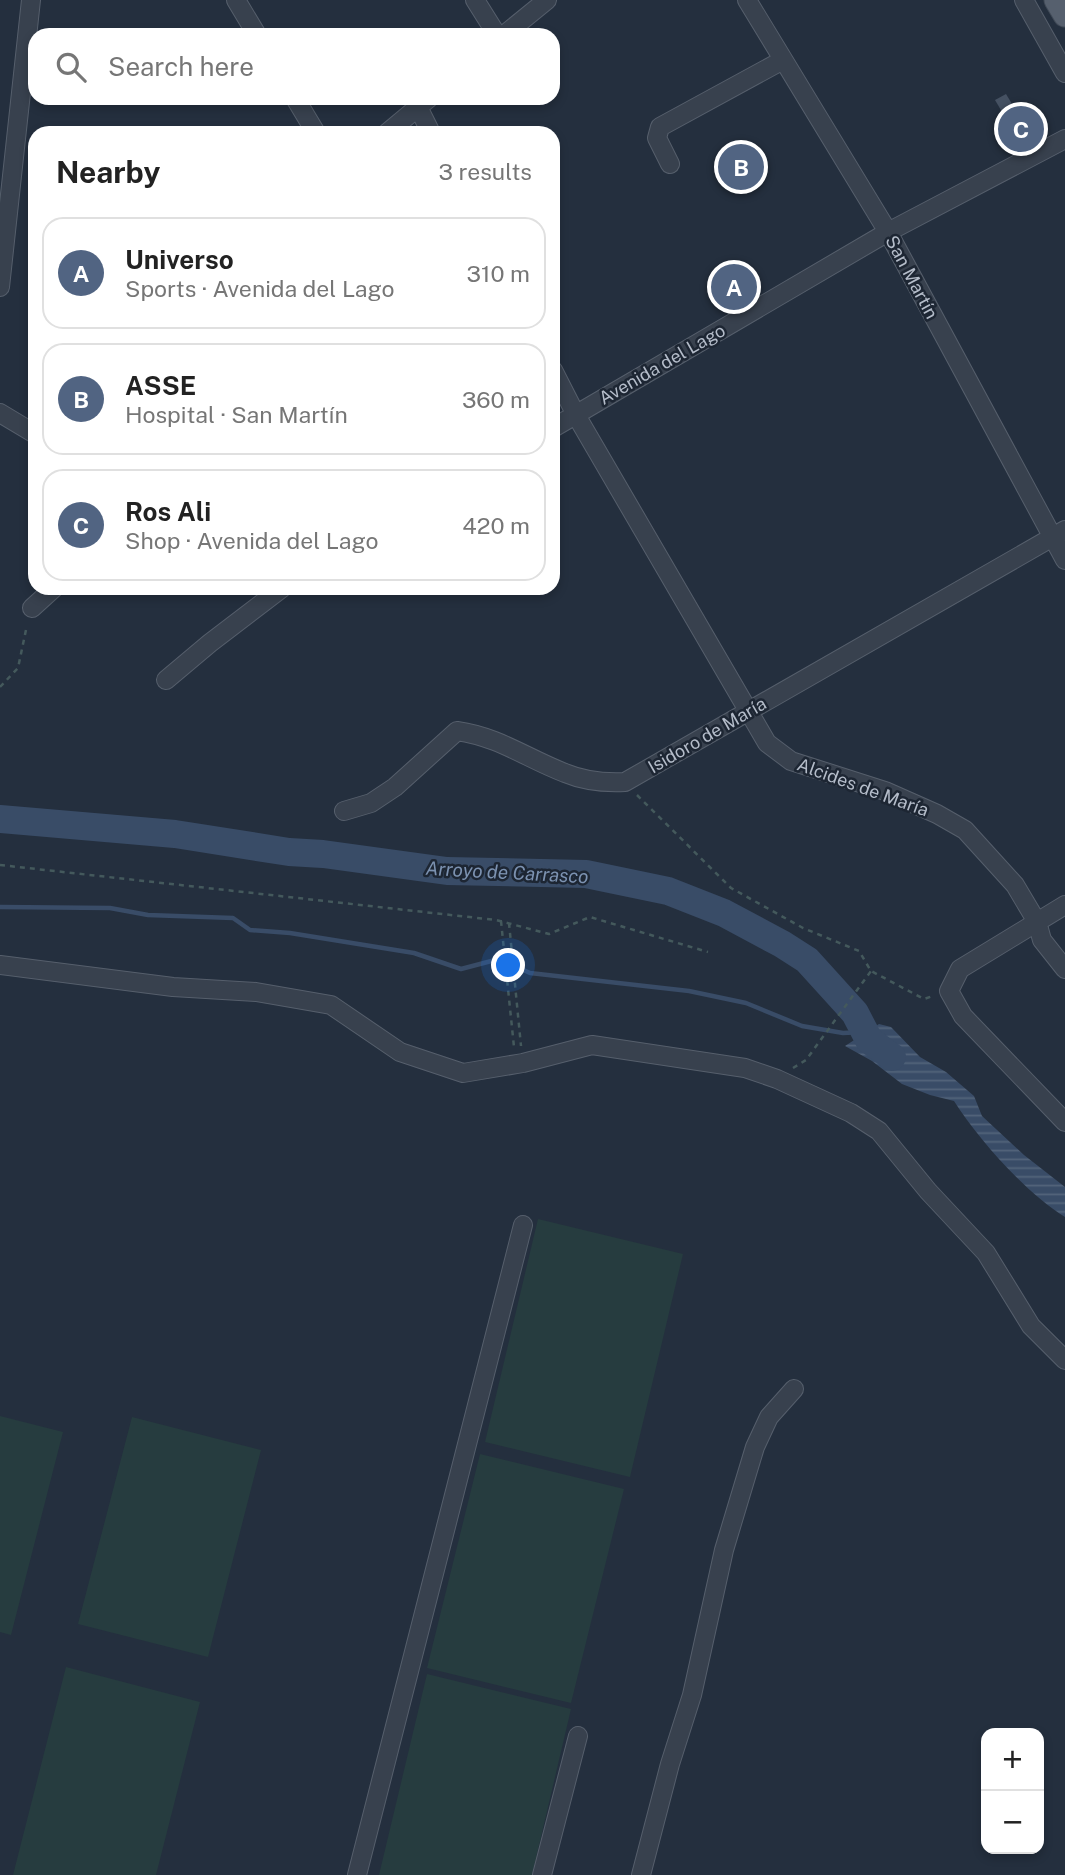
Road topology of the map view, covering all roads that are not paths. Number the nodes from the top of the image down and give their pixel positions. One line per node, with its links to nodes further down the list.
1 (31, 0): 23 (street)
2 (236, 0): 9 (street)
3 (475, 0): 10 (street)
4 (547, 0): 11 (street)
5 (747, 0): 12 (street, San Martín)
6 (1024, 0): 13 (street)
7 (1056, 0): 8 (main road)
8 (1065, 15)
9 (253, 28)
10 (493, 28)
11 (513, 28)
12 (783, 60): 21 (street); 22 (street, San Martín)
13 (1065, 73)
14 (299, 105): 17 (street)
15 (420, 105): 18 (street)
16 (424, 105): 19 (street)
17 (312, 126)
18 (395, 126)
19 (429, 126)
20 (1065, 139): 22 (street, Avenida del Lago)
21 (670, 164)
22 (888, 232): 26 (street, Avenida del Lago); 29 (street, San Martín)
23 (0, 287)
24 (560, 384): 26 (street, Alcides de María)
25 (0, 413): 28 (street)
26 (576, 415): 27 (street, Avenida del Lago); 35 (street, Alcides de María)
27 (560, 424)
28 (28, 430)
29 (1059, 533): 30 (street, San Martín); 35 (street, Isidoro de María)
30 (1065, 560)
31 (46, 595): 33 (street)
32 (273, 595): 34 (street)
33 (32, 608)
34 (166, 680)
35 (748, 713): 36 (street, Isidoro de María); 38 (street, Alcides de María)
36 (344, 811)
37 (1065, 905): 38 (street)
38 (1037, 922): 40 (street, Alcides de María); 41 (street)
39 (0, 965): 43 (street)
40 (1065, 969)
41 (1065, 1122)
42 (523, 1225): 46 (street)
43 (1065, 1360)
44 (794, 1390): 48 (street)
45 (578, 1736): 47 (street)
46 (357, 1875)
47 (542, 1875)
48 (641, 1875)

